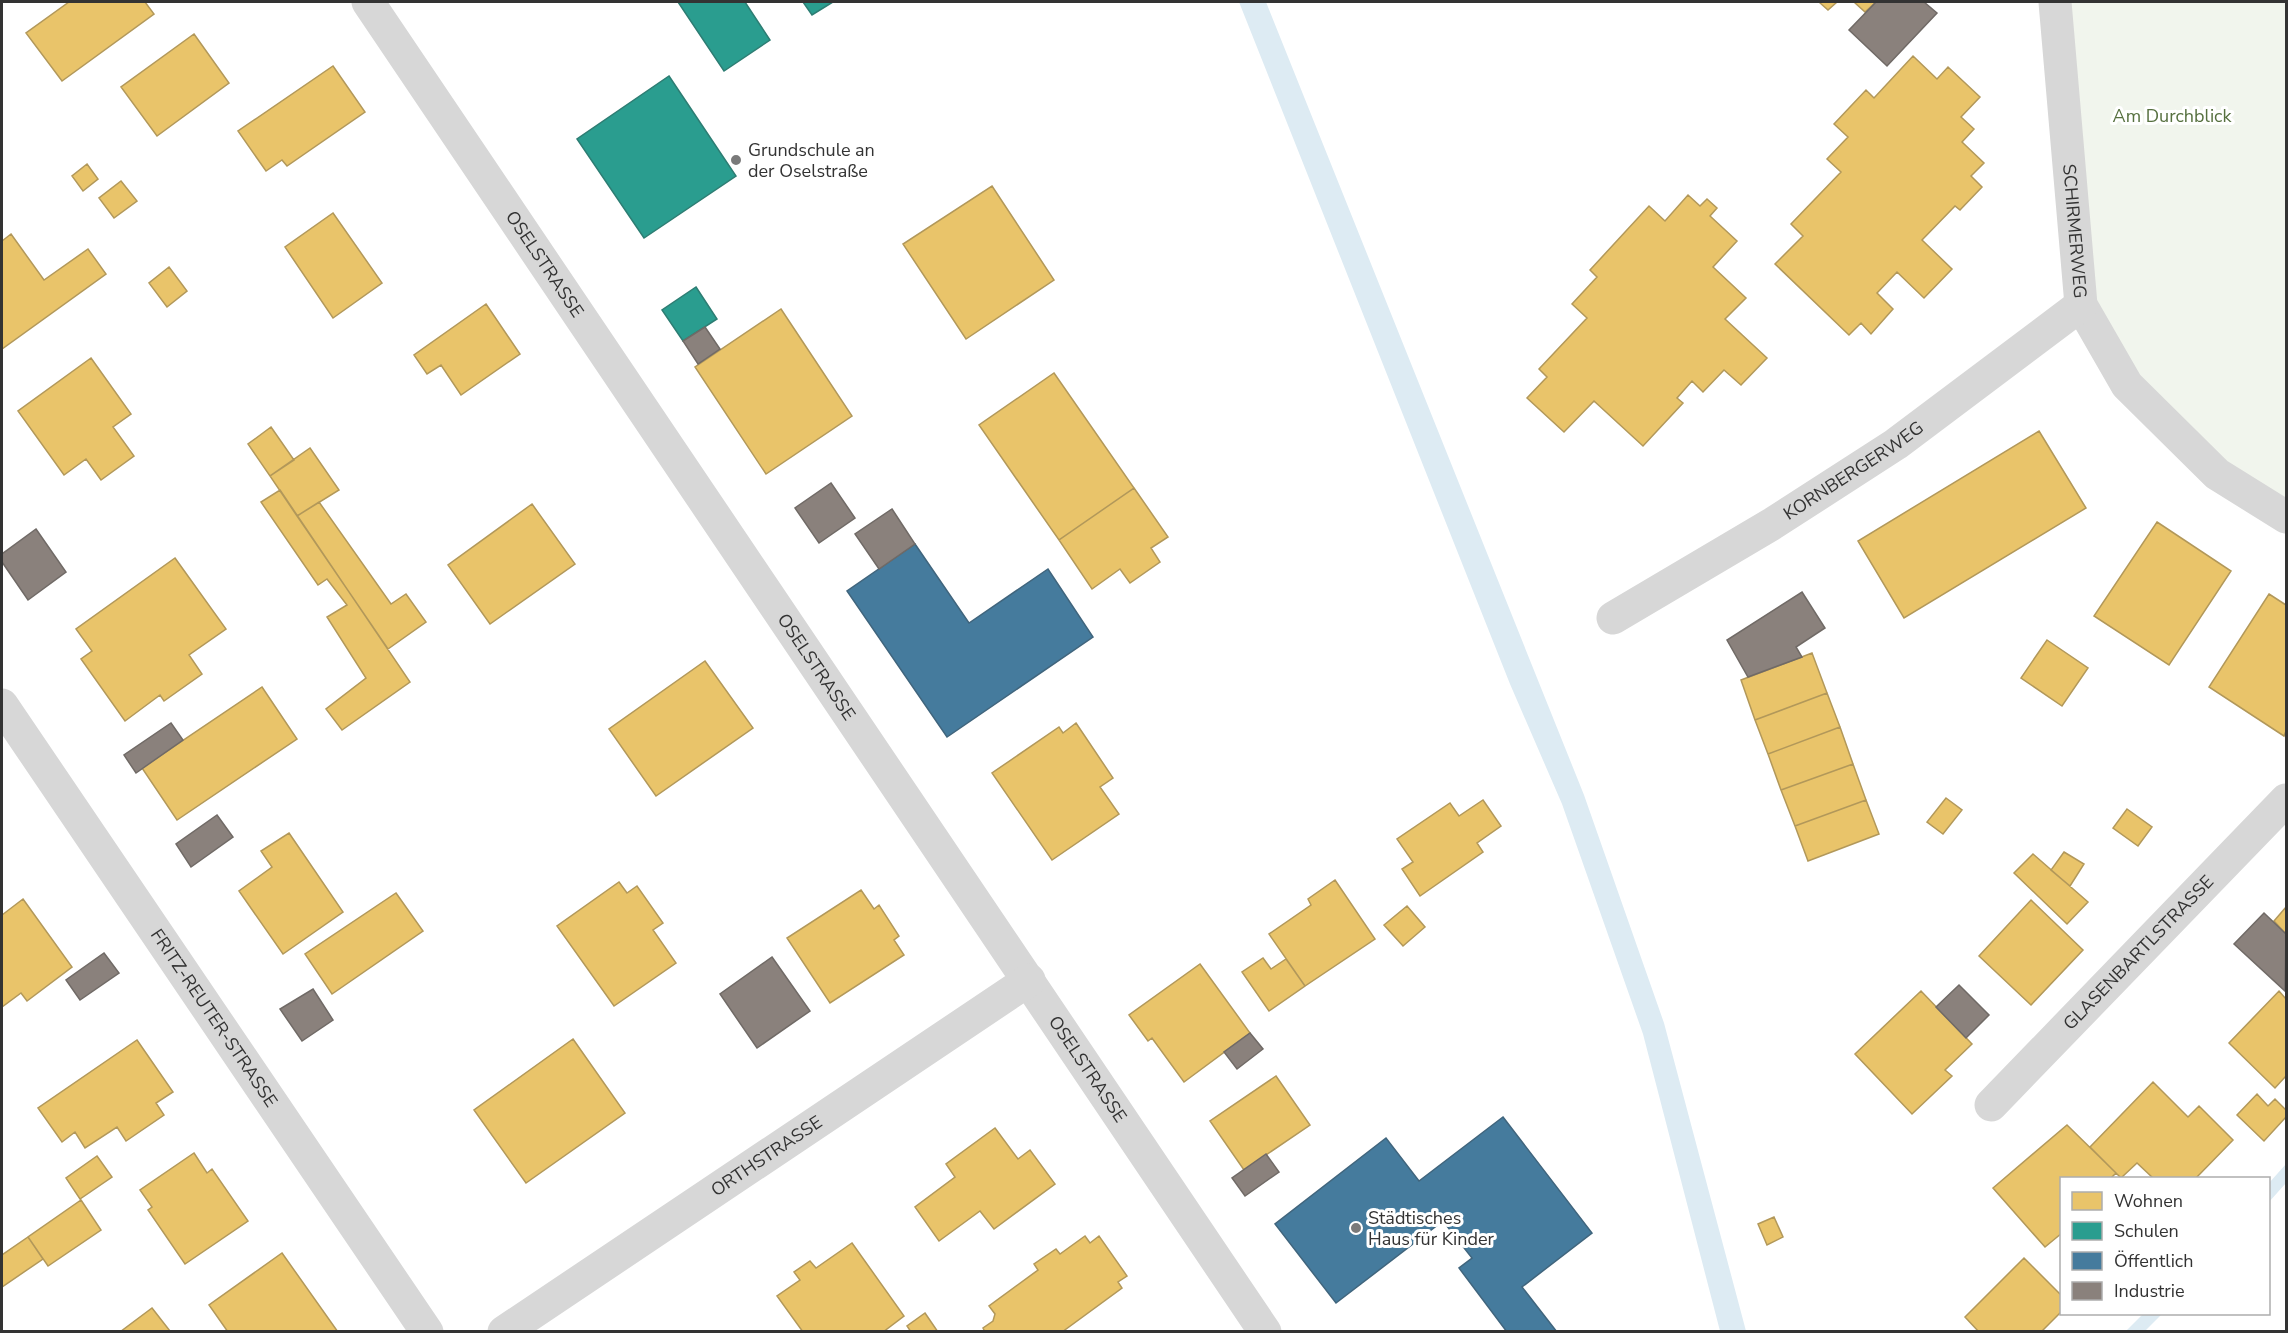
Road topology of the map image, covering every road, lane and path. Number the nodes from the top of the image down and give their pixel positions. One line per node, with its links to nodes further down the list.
1 (368, 2): 8 (street, OSELSTRASSE)
2 (2055, 2): 3 (street, SCHIRMERWEG)
3 (2080, 304): 4 (street, SCHIRMERWEG); 5 (street, KORNBERGERWEG)
4 (2286, 517)
5 (1613, 618)
6 (2, 705): 10 (street, FRITZ-REUTER-STRASSE)
7 (2286, 800): 9 (street, GLASENBARTLSTRASSE)
8 (1029, 980): 11 (street, ORTHSTRASSE); 12 (street, OSELSTRASSE)
9 (1991, 1105)
10 (427, 1332)
11 (504, 1332)
12 (1265, 1332)

